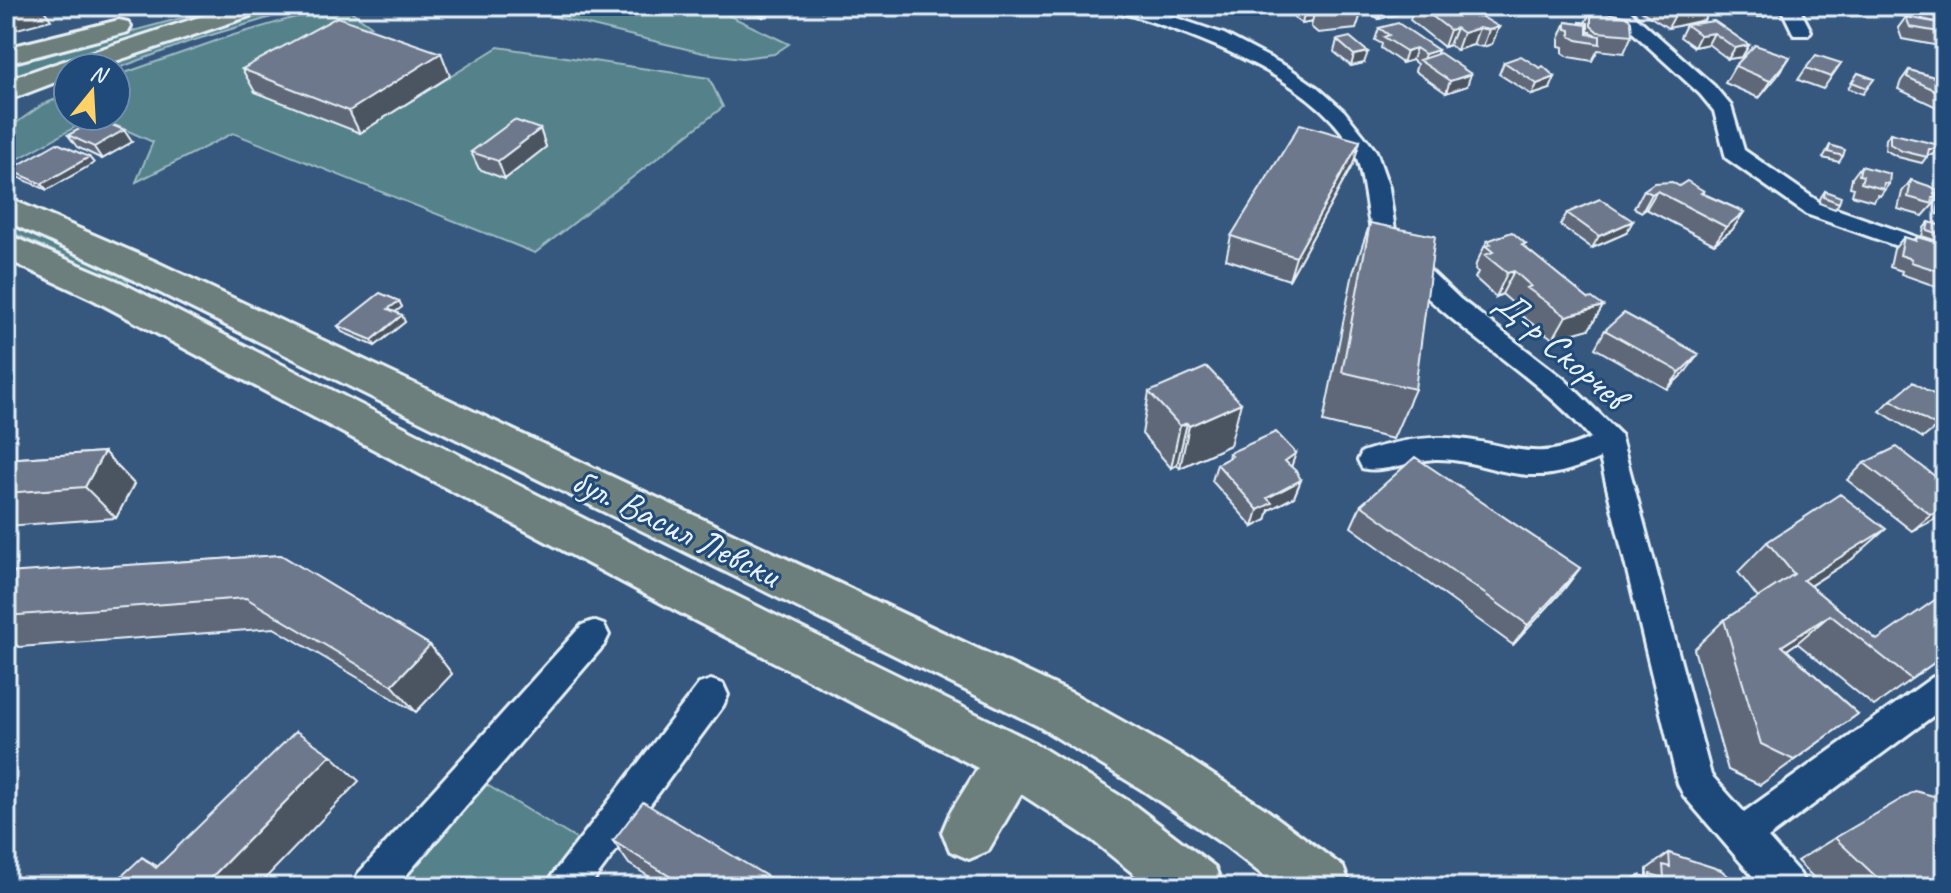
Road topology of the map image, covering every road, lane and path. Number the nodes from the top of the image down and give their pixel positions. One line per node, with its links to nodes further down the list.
1 (202, 6): 7 (main road)
2 (257, 6): 8 (main road)
3 (1120, 6): 14 (street, Д-р Скорчев)
4 (1613, 6): 12 (street)
5 (1789, 6): 6 (street)
6 (1801, 31)
7 (6, 56)
8 (50, 74): 9 (highway)
9 (6, 91)
10 (6, 208): 13 (highway, бул. Васил Левски)
11 (6, 245): 13 (highway, бул. Васил Левски)
12 (1945, 255)
13 (124, 280): 15 (highway, бул. Васил Левски); 17 (highway, бул. Васил Левски)
14 (1610, 442): 16 (street); 23 (street, Д-р Скорчев)
15 (532, 456): 17 (highway); 27 (highway, бул. Васил Левски)
16 (1372, 460)
17 (491, 490): 21 (highway, бул. Васил Левски)
18 (593, 635): 24 (street)
19 (1945, 688): 23 (street)
20 (711, 695): 25 (street)
21 (1013, 759): 22 (highway); 26 (highway, бул. Васил Левски)
22 (969, 832)
23 (1741, 836): 28 (street, Д-р Скорчев)
24 (371, 887)
25 (566, 887)
26 (1195, 887)
27 (1323, 887)
28 (1787, 887)

